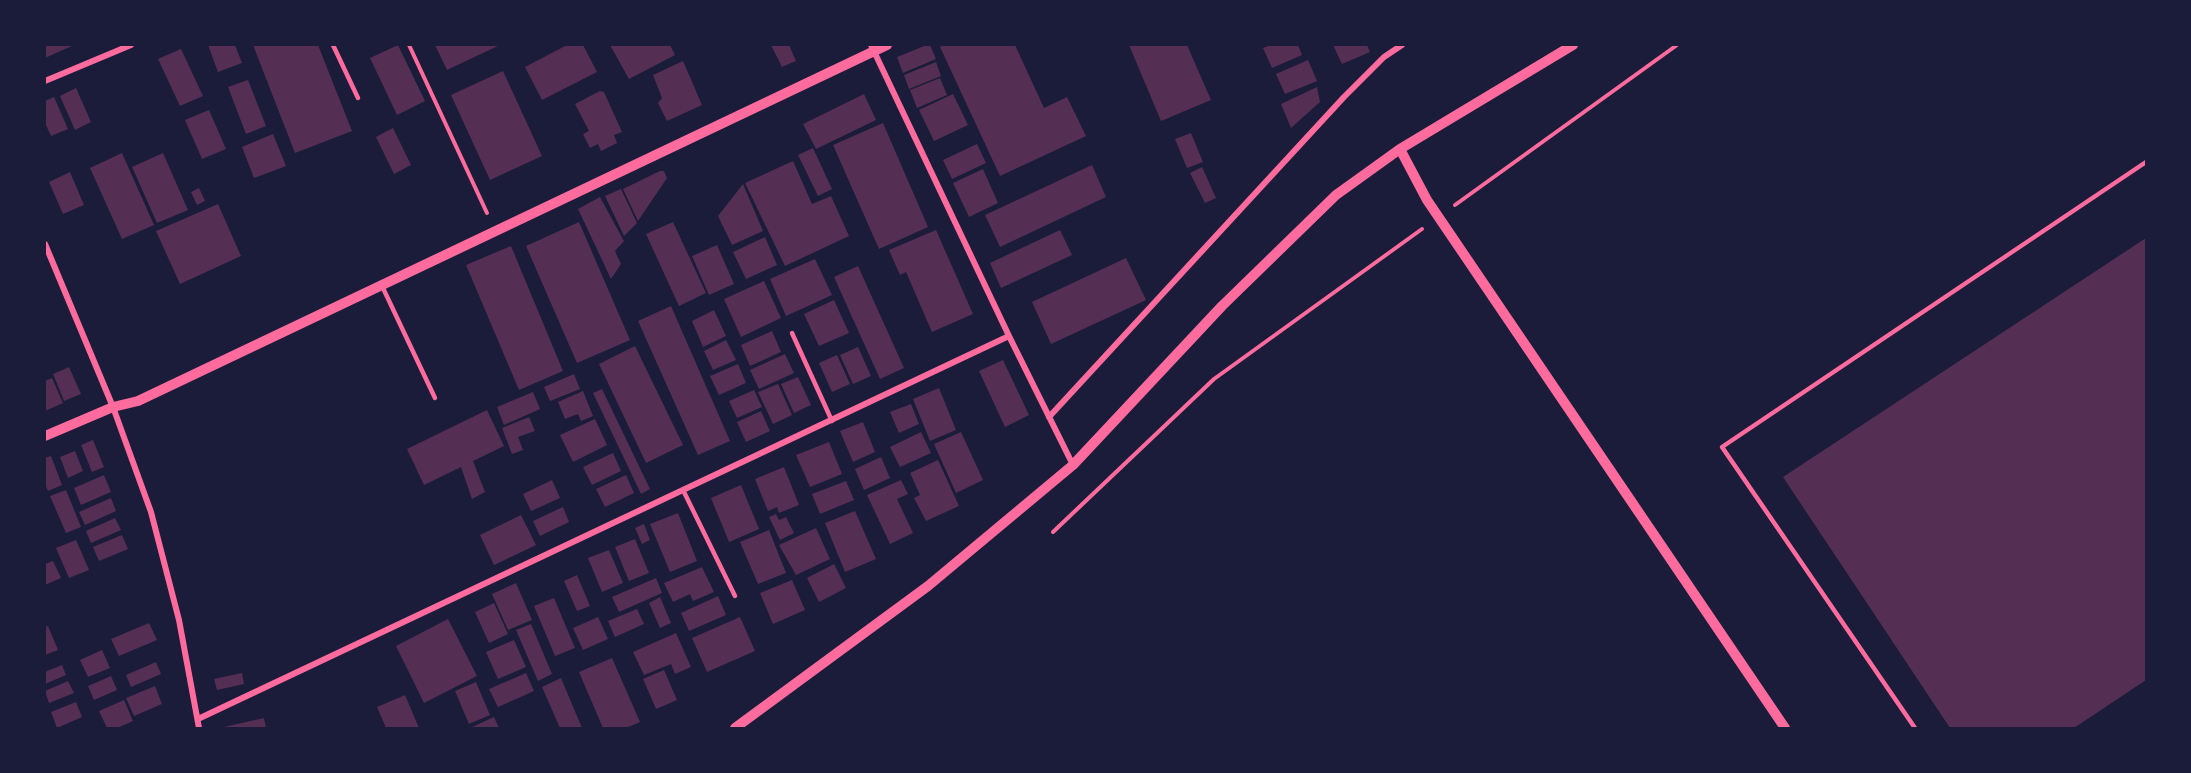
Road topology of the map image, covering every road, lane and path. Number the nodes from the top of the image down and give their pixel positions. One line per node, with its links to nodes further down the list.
1 (131, 45): 9 (street)
2 (333, 45): 10 (lane)
3 (409, 45): 15 (path)
4 (887, 45): 8 (street)
5 (1402, 45): 22 (street)
6 (1573, 45): 11 (street)
7 (1677, 45): 13 (path)
8 (872, 48): 15 (street); 19 (street)
9 (45, 81)
10 (358, 98)
11 (1400, 149): 25 (street); 32 (street)
12 (2146, 162): 33 (lane)
13 (1447, 211)
14 (1427, 225): 27 (path)
15 (496, 231): 17 (street)
16 (45, 244): 21 (street)
17 (382, 286): 20 (lane); 21 (street)
18 (792, 333): 23 (lane)
19 (1009, 336): 22 (street); 23 (street)
20 (435, 398)
21 (113, 407): 24 (street); 29 (street)
22 (1048, 417): 25 (street)
23 (832, 421): 26 (street)
24 (45, 436)
25 (1073, 465): 31 (street)
26 (684, 492): 28 (lane); 29 (street)
27 (1053, 532)
28 (735, 596)
29 (198, 719): 30 (street)
30 (199, 728)
31 (735, 728)
32 (1785, 728)
33 (1915, 728)

